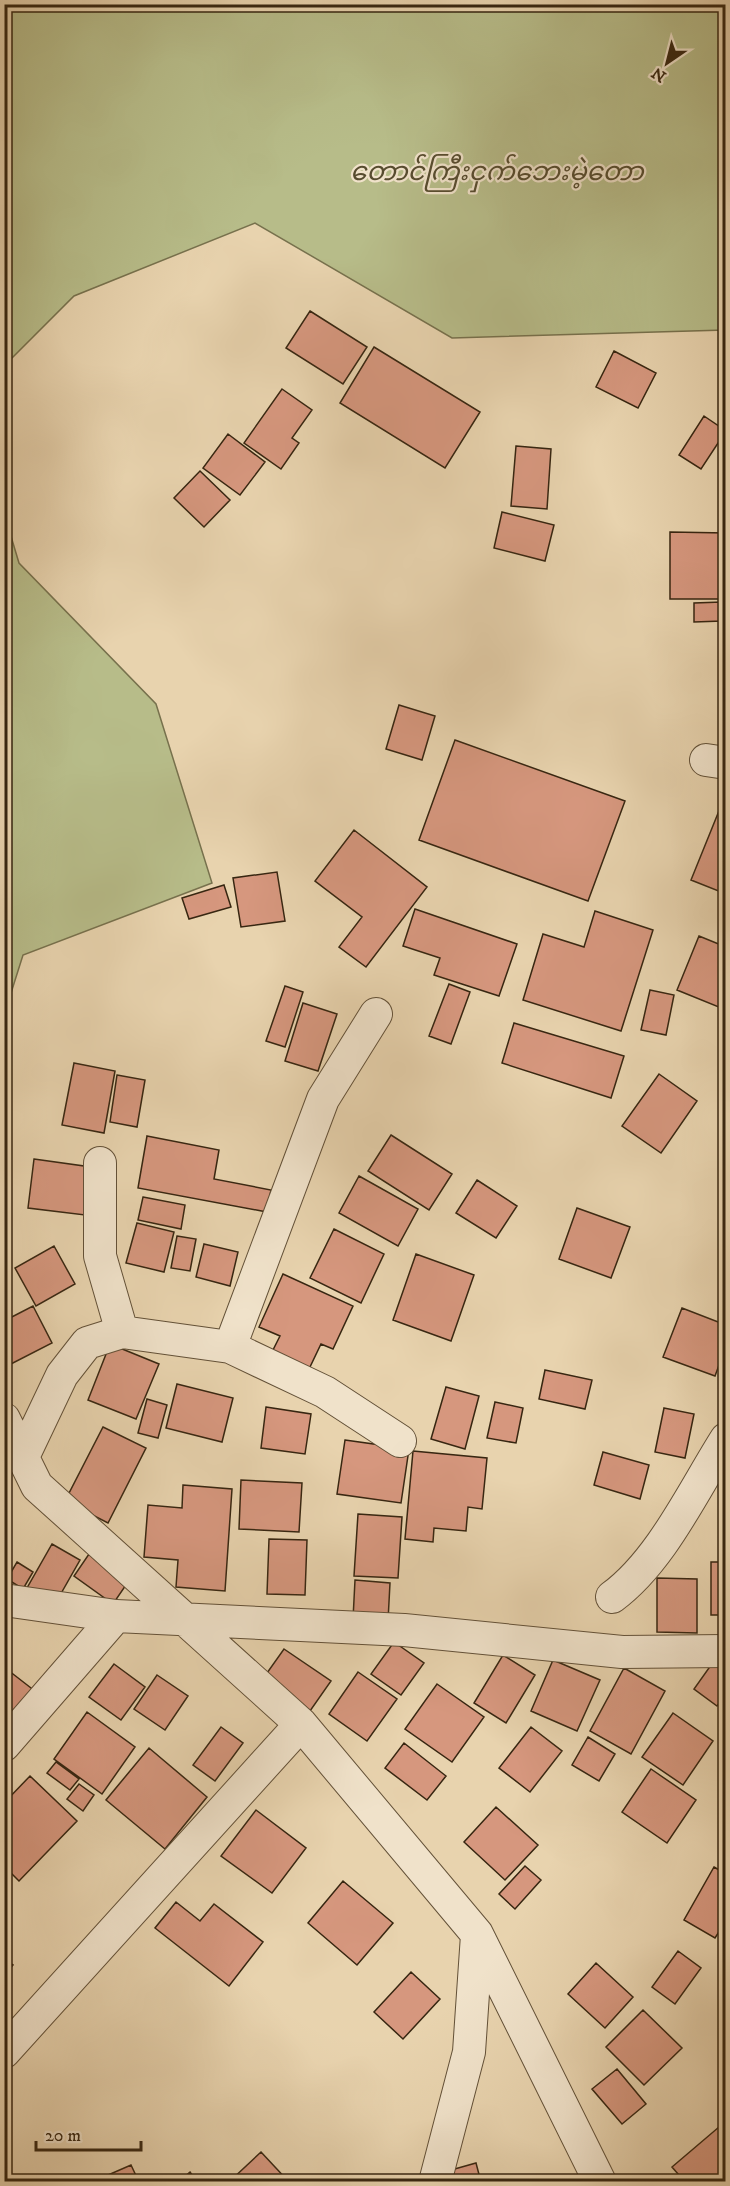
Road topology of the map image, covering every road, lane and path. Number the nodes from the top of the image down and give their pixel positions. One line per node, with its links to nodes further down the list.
1 (376, 1014): 4 (street)
2 (100, 1163): 3 (street)
3 (122, 1332): 4 (street); 8 (street)
4 (230, 1347): 7 (street)
5 (4, 1419): 8 (street)
6 (726, 1439): 9 (street)
7 (400, 1441)
8 (23, 1457): 12 (street)
9 (612, 1597)
10 (4, 1600): 11 (street)
11 (116, 1616): 12 (street); 15 (street)
12 (184, 1619): 13 (street); 14 (street)
13 (726, 1651)
14 (300, 1724): 16 (street); 17 (street)
15 (4, 1745)
16 (477, 1934): 18 (street); 19 (street)
17 (4, 2052)
18 (435, 2181)
19 (600, 2181)

